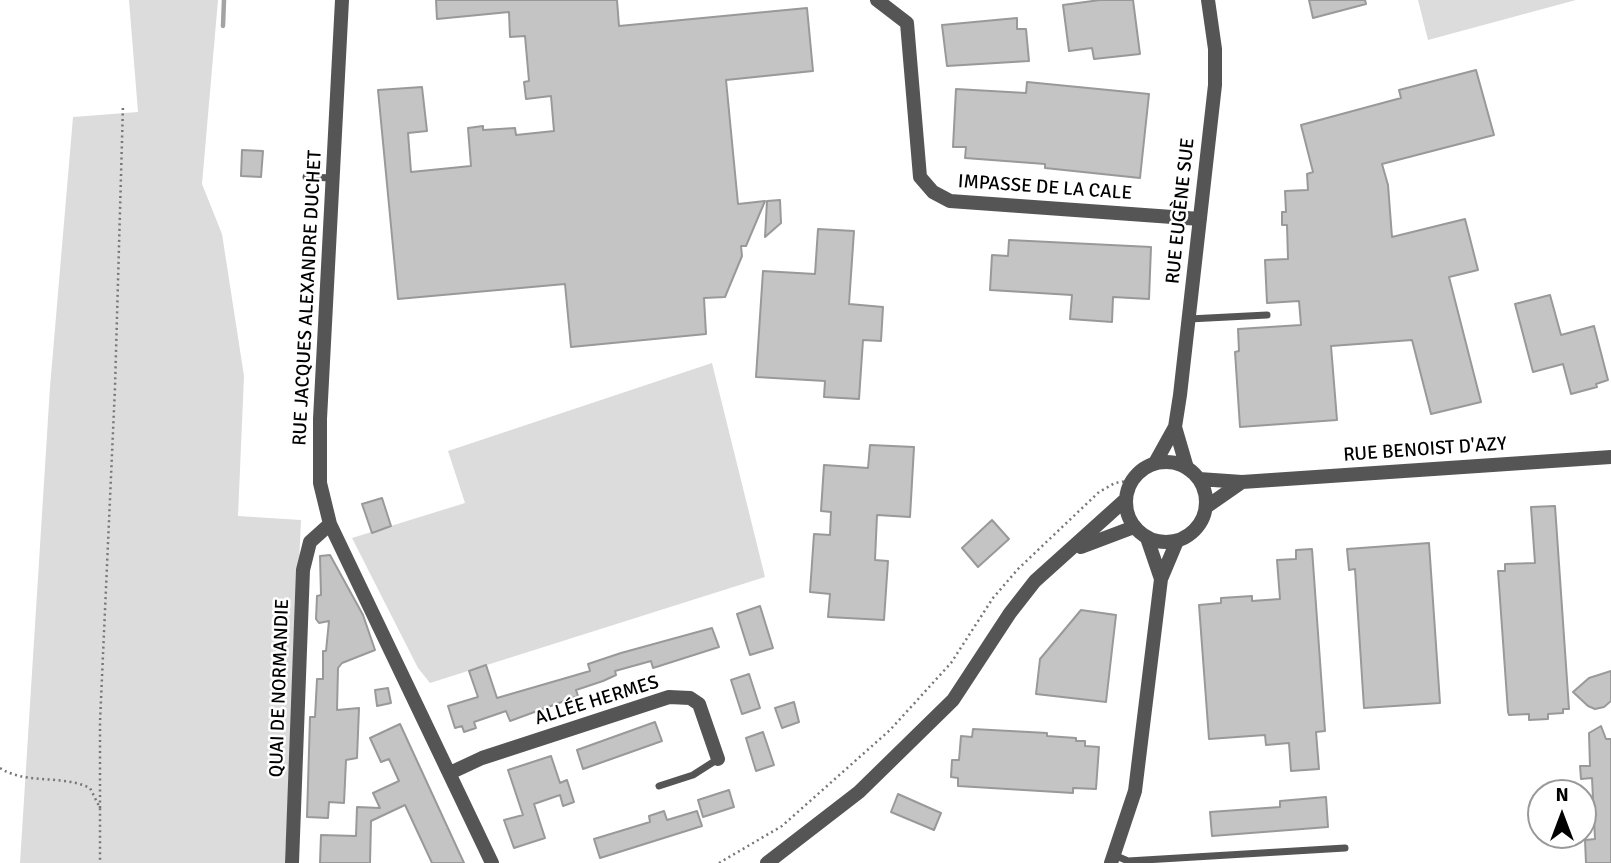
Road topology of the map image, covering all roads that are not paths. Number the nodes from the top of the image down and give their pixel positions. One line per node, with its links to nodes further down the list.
1 (877, 0): 6 (street, IMPASSE DE LA CALE)
2 (1208, 0): 6 (street, RUE EUGÈNE SUE)
3 (342, 7): 5 (street, RUE JACQUES ALEXANDRE DUCHET)
4 (306, 177): 5 (lane)
5 (334, 178): 17 (street, RUE JACQUES ALEXANDRE DUCHET)
6 (1199, 219): 8 (street, RUE EUGÈNE SUE)
7 (1267, 315): 8 (lane)
8 (1188, 319): 9 (street, RUE EUGÈNE SUE)
9 (1175, 427): 11 (street, RUE EUGÈNE SUE); 12 (street, RUE EUGÈNE SUE)
10 (1611, 457): 14 (street, RUE BENOIST D'AZY)
11 (1155, 463): 12 (street); 15 (street)
12 (1187, 468): 13 (street)
13 (1199, 478): 14 (street, RUE BENOIST D'AZY); 16 (street)
14 (1242, 482): 16 (street)
15 (1125, 500): 18 (street); 21 (street)
16 (1206, 507): 20 (street)
17 (330, 524): 24 (street, RUE JACQUES ALEXANDRE DUCHET); 28 (street, QUAI DE NORMANDIE)
18 (1134, 527): 19 (street); 21 (street)
19 (1147, 538): 20 (street); 22 (street)
20 (1177, 541): 22 (street)
21 (1067, 553): 30 (street)
22 (1160, 579): 27 (street)
23 (718, 759): 24 (street, ALLÉE HERMES); 25 (lane)
24 (452, 772): 29 (street, RUE JACQUES ALEXANDRE DUCHET)
25 (659, 786)
26 (1345, 848): 27 (lane)
27 (1113, 859)
28 (292, 863)
29 (492, 863)
30 (767, 863)

